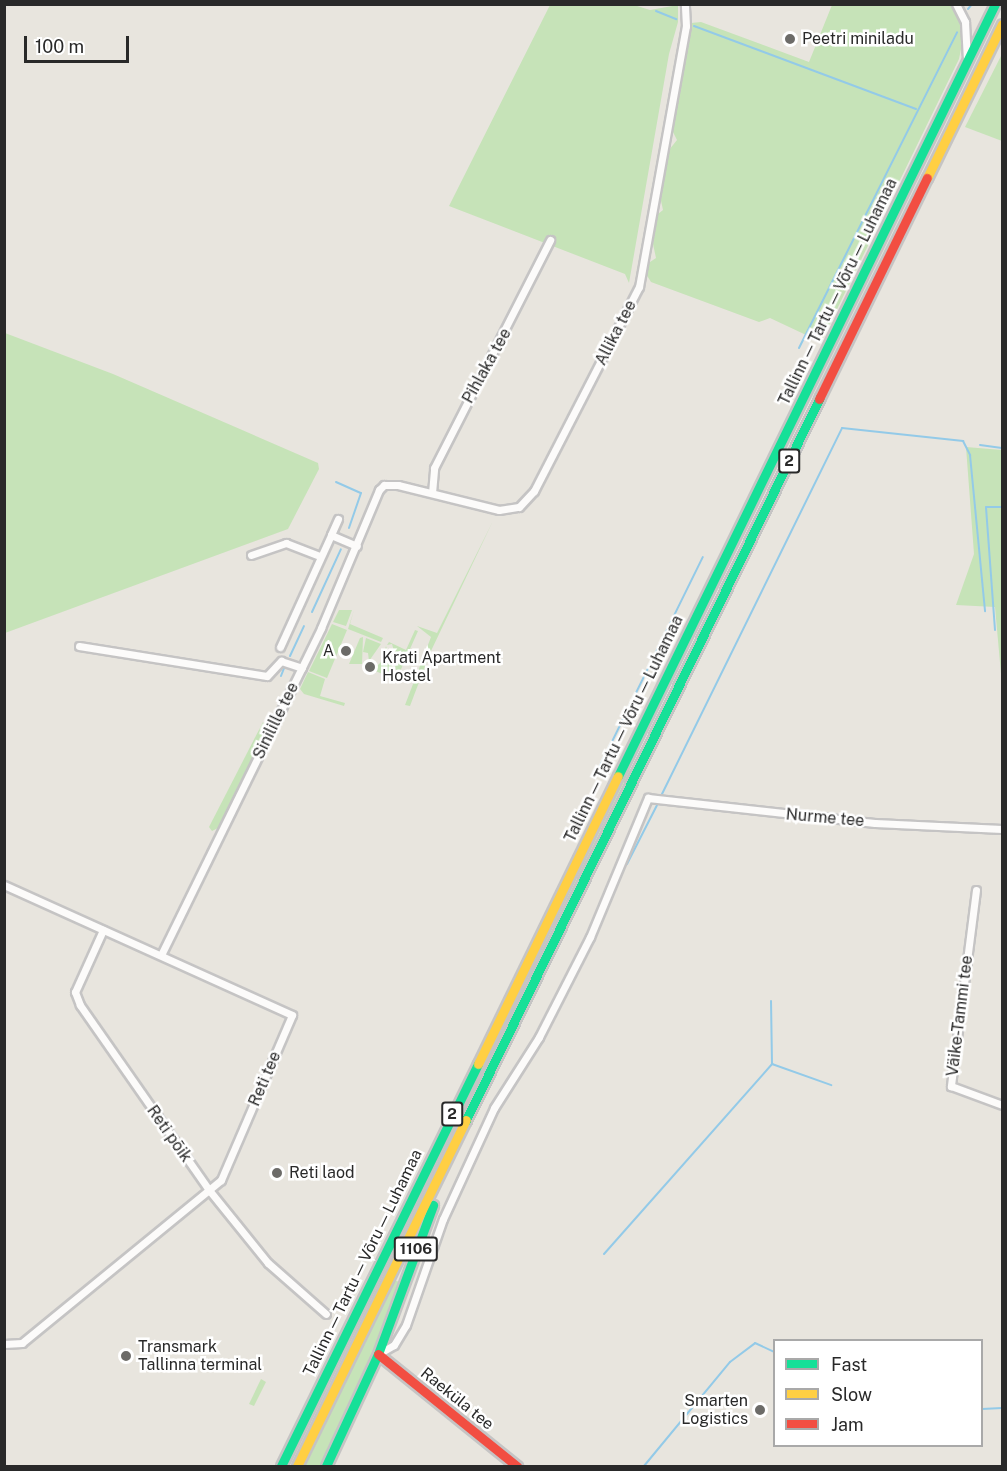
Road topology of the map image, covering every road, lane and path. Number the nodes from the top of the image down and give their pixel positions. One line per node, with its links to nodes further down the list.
1 (685, 4): 8 (street, Allika tee)
2 (956, 4): 5 (street)
3 (995, 4): 5 (main road, Tallinn — Tartu — Võru — Luhamaa / 2)
4 (1002, 24): 23 (main road, Tallinn — Tartu — Võru — Luhamaa / 2)
5 (966, 64): 28 (main road, Tallinn — Tartu — Võru — Luhamaa / 2)
6 (550, 240): 8 (street, Pihlaka tee)
7 (384, 485): 8 (street, Allika tee); 11 (street, Sinilille tee)
8 (432, 493)
9 (338, 519): 10 (street)
10 (332, 535): 11 (street); 13 (street)
11 (357, 546): 16 (street, Sinilille tee)
12 (251, 555): 13 (street)
13 (320, 556): 15 (street)
14 (79, 646): 16 (street)
15 (280, 647)
16 (302, 668): 21 (street, Sinilille tee)
17 (1002, 829): 27 (street, Nurme tee)
18 (4, 885): 20 (street, Reti tee)
19 (976, 890): 22 (street, Väike-Tammi tee)
20 (103, 930): 21 (street, Reti tee); 24 (street, Reti põik)
21 (161, 955): 24 (street, Reti tee)
22 (1002, 1105)
23 (455, 1145): 27 (main road, 1106); 29 (main road, Tallinn — Tartu — Võru — Luhamaa / 2)
24 (208, 1190): 25 (street, Reti põik); 26 (street, Reti tee)
25 (326, 1314)
26 (4, 1344)
27 (378, 1354): 30 (main road, 1106); 31 (main road, Raeküla tee)
28 (281, 1467)
29 (297, 1467)
30 (326, 1467)
31 (517, 1467)

